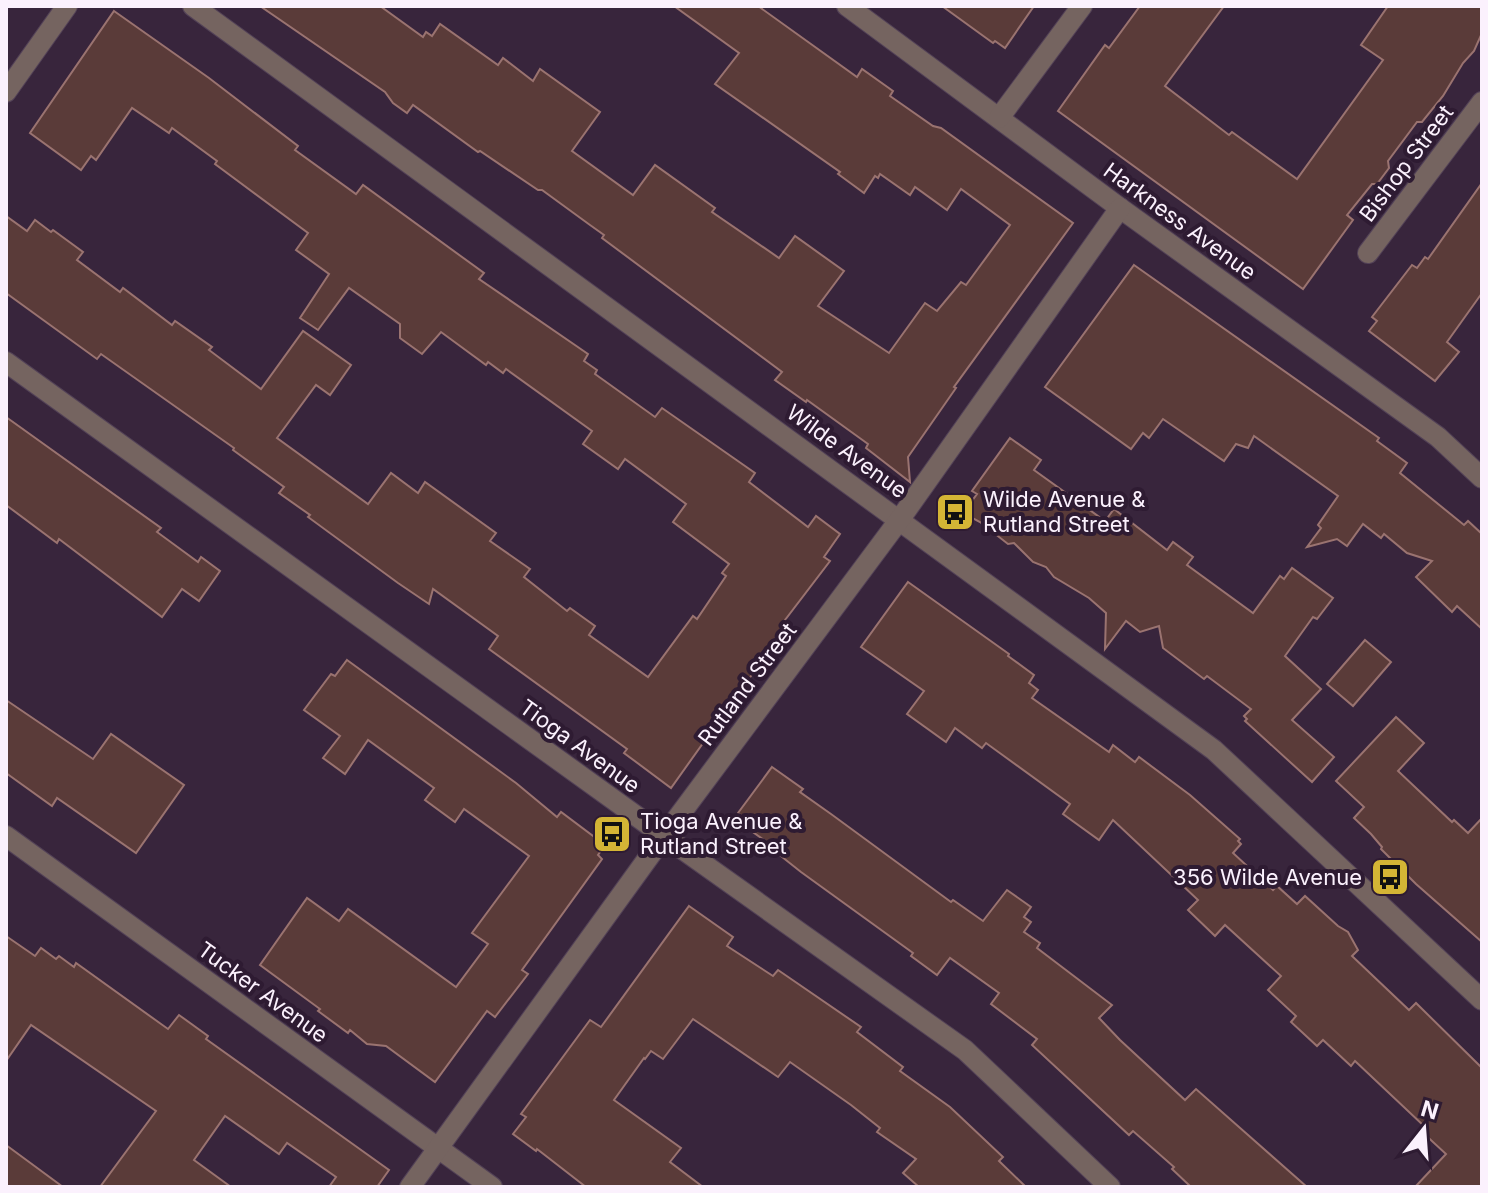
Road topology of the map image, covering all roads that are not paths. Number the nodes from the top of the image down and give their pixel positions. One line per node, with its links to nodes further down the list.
1 (67, 6): 5 (street)
2 (193, 6): 12 (street, Wilde Avenue)
3 (847, 6): 7 (street, Harkness Avenue)
4 (1082, 6): 7 (street)
5 (6, 92)
6 (1482, 102): 9 (street, Bishop Street)
7 (999, 118): 8 (street, Harkness Avenue)
8 (1120, 208): 11 (street, Harkness Avenue); 12 (street, Rutland Street)
9 (1368, 253)
10 (6, 362): 14 (street, Tioga Avenue)
11 (1482, 478)
12 (900, 519): 14 (street, Rutland Street); 15 (street, Wilde Avenue)
13 (6, 836): 16 (street, Tucker Avenue)
14 (664, 836): 16 (street, Rutland Street); 19 (street, Tioga Avenue)
15 (1482, 1000)
16 (438, 1148): 17 (street, Rutland Street); 18 (street, Tucker Avenue)
17 (410, 1187)
18 (492, 1187)
19 (1110, 1187)

